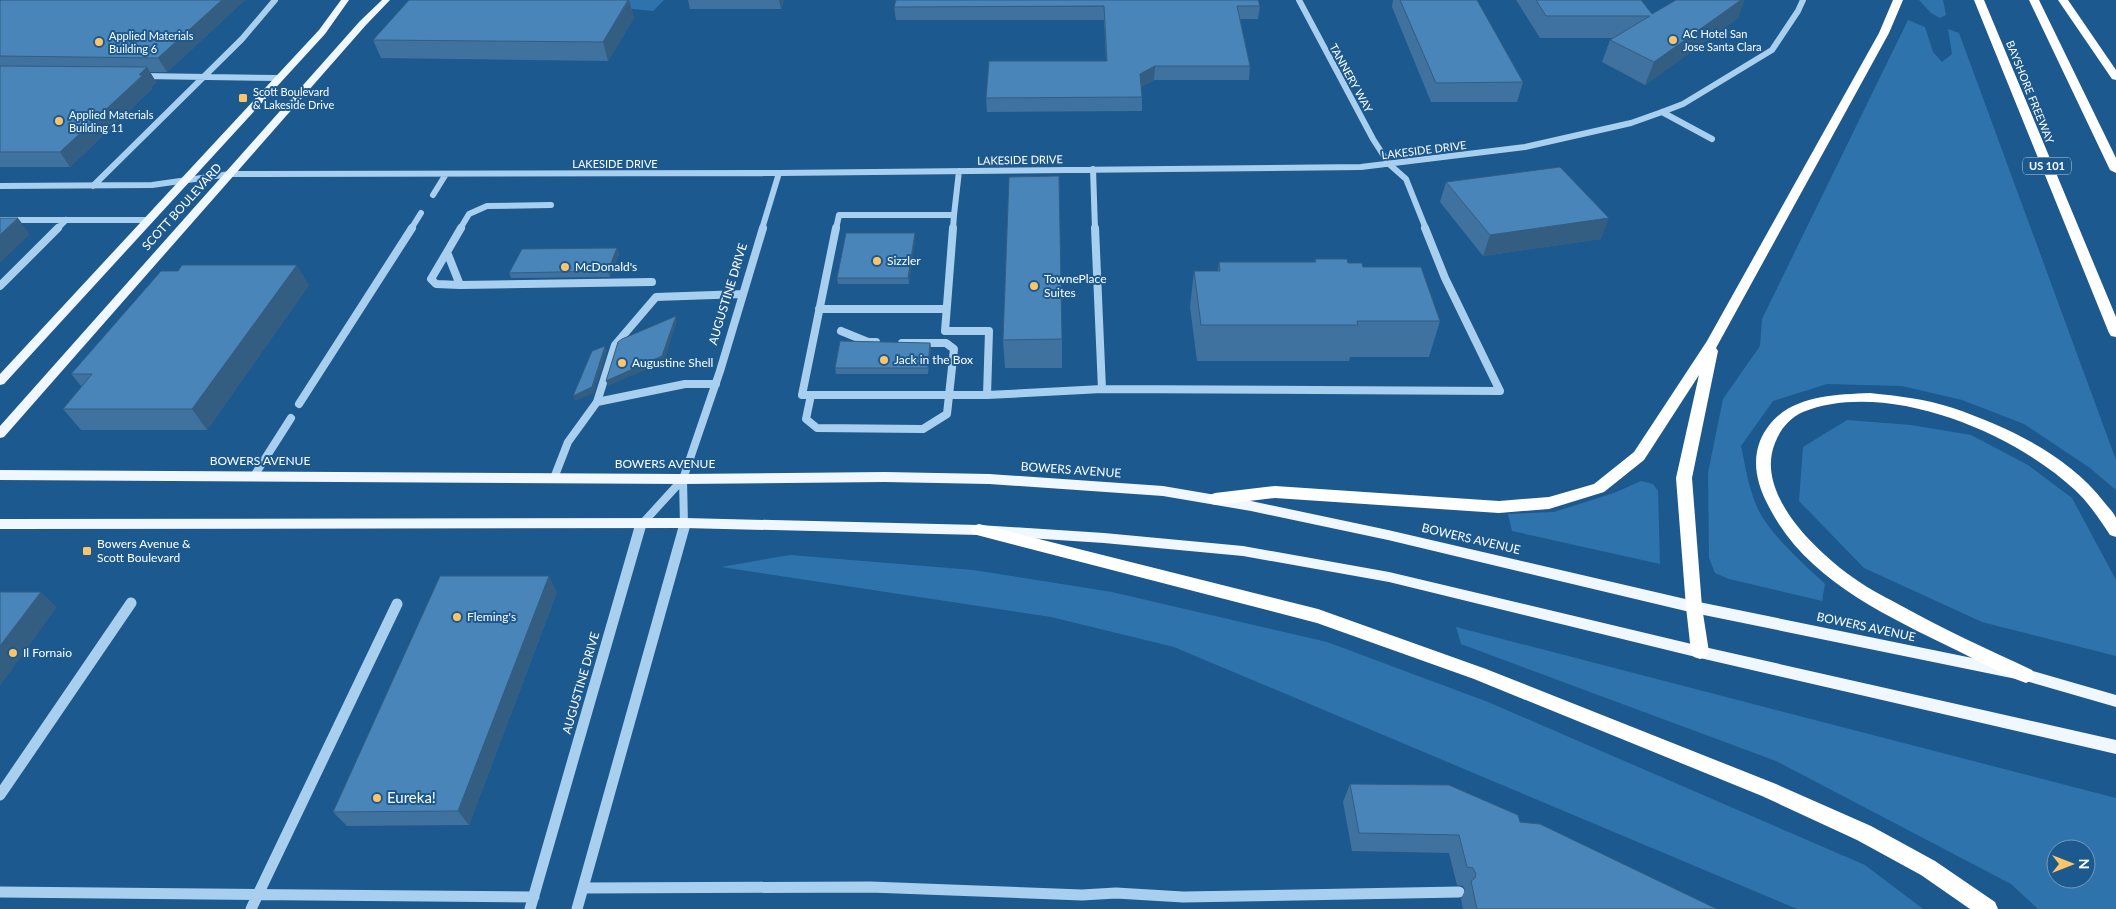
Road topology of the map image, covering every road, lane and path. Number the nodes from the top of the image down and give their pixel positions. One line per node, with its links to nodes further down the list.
1 (275, 0): 11 (street)
2 (345, 0): 13 (main road, SCOTT BOULEVARD)
3 (386, 0): 21 (main road, SCOTT BOULEVARD)
4 (1299, 0): 16 (street, TANNERY WAY)
5 (1803, 0): 14 (street, LAKESIDE DRIVE)
6 (1898, 0): 43 (highway)
7 (1979, 0): 41 (highway, BAYSHORE FREEWAY / US 101)
8 (2034, 0): 18 (highway)
9 (2063, 0): 12 (highway)
10 (136, 76): 11 (street)
11 (204, 76): 13 (street); 25 (street)
12 (2116, 77)
13 (279, 78): 23 (main road, SCOTT BOULEVARD)
14 (1662, 112): 15 (street); 16 (street, LAKESIDE DRIVE)
15 (1712, 138)
16 (1389, 164): 17 (street, LAKESIDE DRIVE); 47 (street, TANNERY WAY)
17 (1093, 169): 19 (street, LAKESIDE DRIVE); 47 (street)
18 (2116, 170)
19 (959, 171): 20 (street, LAKESIDE DRIVE); 29 (street)
20 (779, 173): 22 (street, LAKESIDE DRIVE); 37 (street, AUGUSTINE DRIVE)
21 (230, 174): 22 (street, LAKESIDE DRIVE); 23 (street, LAKESIDE DRIVE); 54 (main road, SCOTT BOULEVARD)
22 (446, 174): 26 (street)
23 (188, 179): 25 (street, LAKESIDE DRIVE); 32 (main road, SCOTT BOULEVARD)
24 (0, 186): 25 (street, LAKESIDE DRIVE)
25 (93, 186)
26 (433, 195)
27 (551, 205): 33 (street)
28 (421, 213): 52 (street)
29 (954, 215): 38 (street); 39 (street)
30 (0, 220): 31 (street)
31 (66, 220): 32 (street); 36 (street)
32 (148, 220): 45 (main road, SCOTT BOULEVARD)
33 (447, 252): 35 (street); 35 (street)
34 (652, 282): 35 (street)
35 (460, 284)
36 (0, 286)
37 (743, 294): 46 (street, AUGUSTINE DRIVE); 51 (street)
38 (820, 309): 39 (street); 48 (street)
39 (946, 309): 50 (street)
40 (841, 331): 42 (street)
41 (2116, 333)
42 (888, 342)
43 (1713, 342): 59 (highway); 67 (highway)
44 (897, 343): 49 (street)
45 (0, 381)
46 (716, 384): 51 (street); 58 (street, AUGUSTINE DRIVE)
47 (1102, 389): 50 (street)
48 (811, 395): 49 (street); 49 (street)
49 (948, 395): 50 (street)
50 (987, 395)
51 (597, 402): 57 (street)
52 (299, 404)
53 (291, 418): 56 (street)
54 (0, 434)
55 (0, 475): 56 (main road, BOWERS AVENUE)
56 (254, 476): 57 (main road, BOWERS AVENUE)
57 (554, 478): 58 (main road, BOWERS AVENUE)
58 (683, 480): 59 (main road, BOWERS AVENUE); 60 (street, AUGUSTINE DRIVE); 62 (street, AUGUSTINE DRIVE)
59 (1215, 499): 67 (main road, BOWERS AVENUE)
60 (685, 523): 62 (main road); 63 (main road); 73 (street, AUGUSTINE DRIVE)
61 (0, 524): 62 (main road)
62 (641, 524): 77 (street, AUGUSTINE DRIVE)
63 (980, 530): 68 (main road); 81 (highway)
64 (2116, 532): 69 (highway)
65 (131, 604): 72 (street)
66 (397, 604): 76 (street)
67 (1694, 607): 68 (highway); 69 (main road, BOWERS AVENUE)
68 (1700, 652): 71 (main road)
69 (2026, 675): 70 (main road, BOWERS AVENUE)
70 (2116, 701)
71 (2116, 748)
72 (0, 795)
73 (582, 888): 75 (street); 80 (street, AUGUSTINE DRIVE)
74 (0, 892): 76 (street)
75 (1459, 892)
76 (258, 895): 77 (street); 78 (street)
77 (534, 897): 79 (street, AUGUSTINE DRIVE)
78 (251, 909)
79 (530, 909)
80 (577, 909)
81 (1988, 909)

